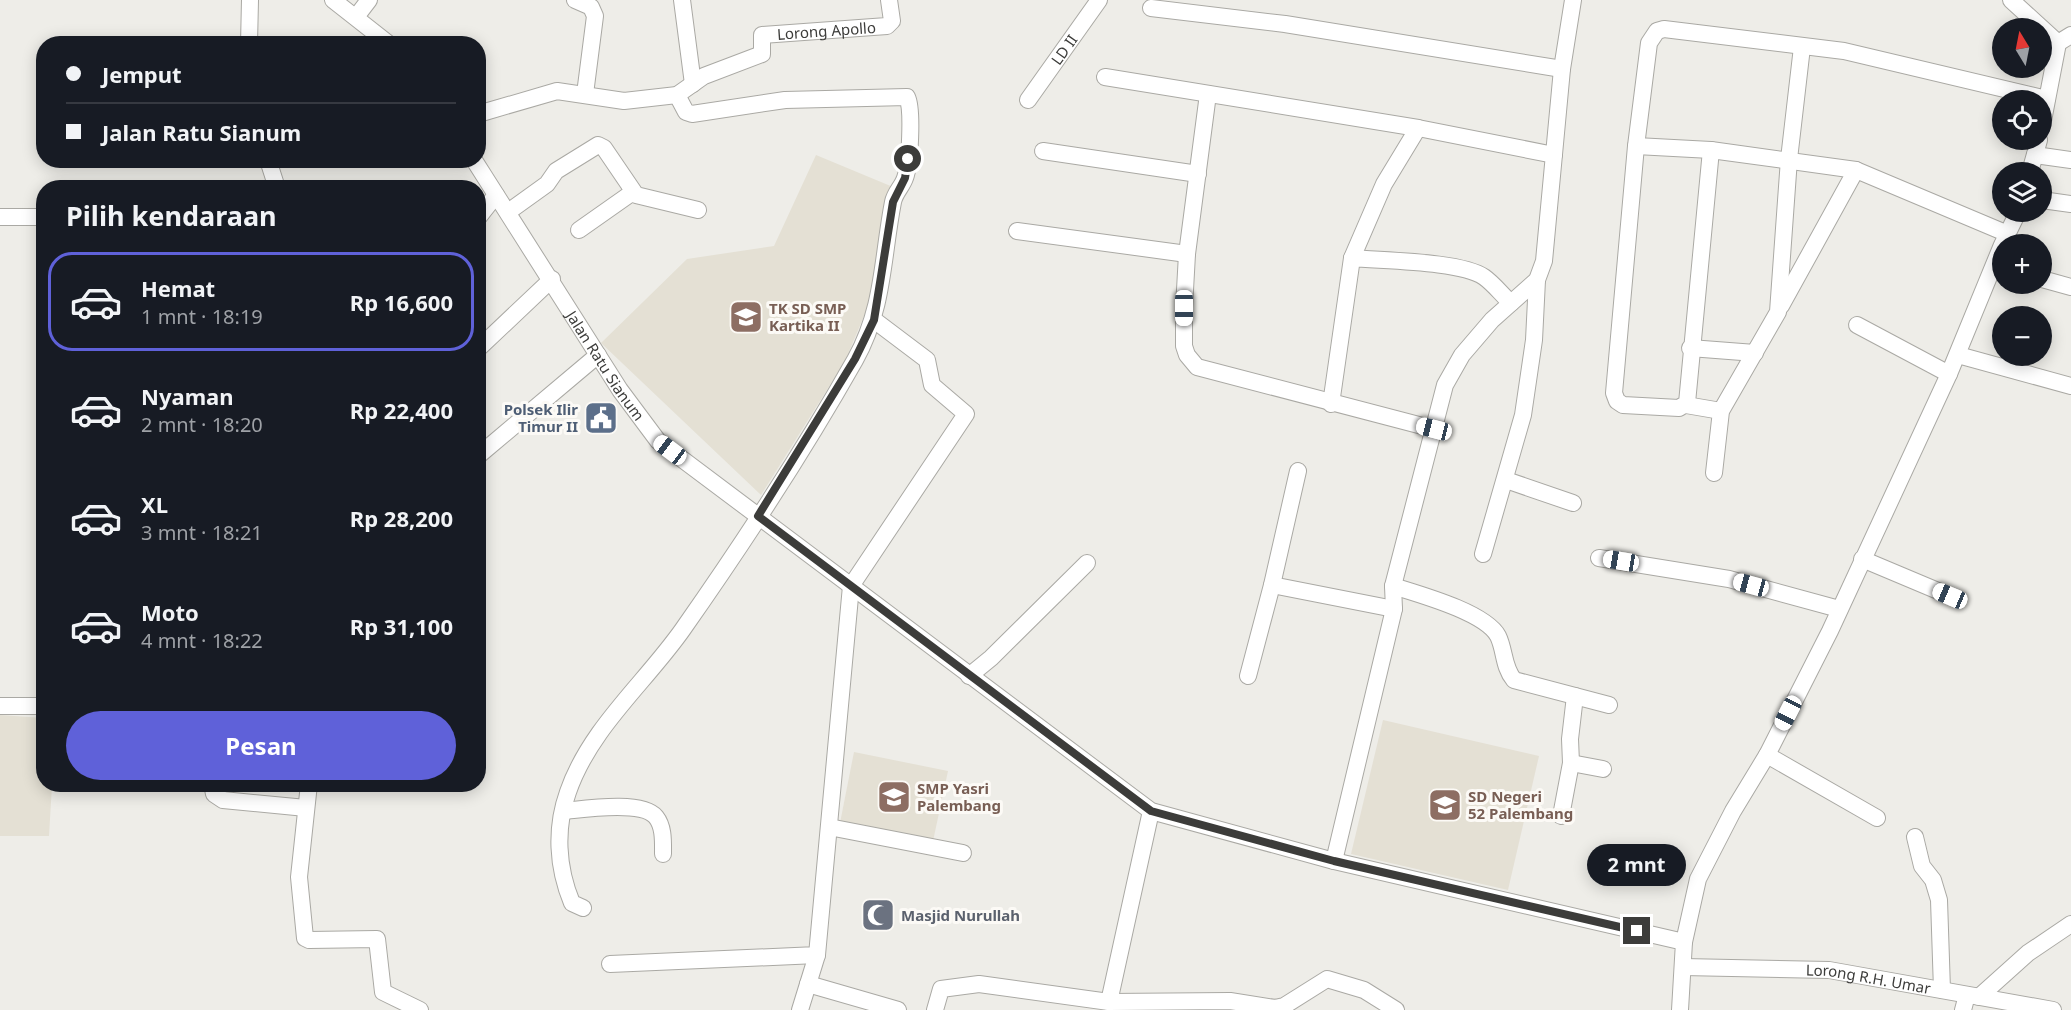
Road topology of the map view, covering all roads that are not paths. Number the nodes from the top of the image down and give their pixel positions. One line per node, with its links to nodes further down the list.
1 (250, 0): 12 (street)
2 (333, 0): 11 (street)
3 (369, 0): 11 (street)
4 (575, 0): 21 (street)
5 (681, 0): 18 (street)
6 (889, 0): 18 (street, Lorong Apollo)
7 (1099, 0): 24 (street, LD II)
8 (1573, 0): 16 (street)
9 (2011, 0): 14 (street)
10 (1151, 8): 16 (street)
11 (356, 16): 13 (street)
12 (249, 36)
13 (380, 36)
14 (2064, 39): 20 (street)
15 (1802, 47): 19 (street); 27 (street); 32 (street)
16 (1562, 69): 31 (street)
17 (1105, 77): 22 (street)
18 (693, 84): 23 (street)
19 (2009, 90)
20 (2050, 90)
21 (585, 94): 23 (street); 25 (street)
22 (1208, 94): 26 (street); 36 (street)
23 (677, 95): 58 (street)
24 (1028, 100)
25 (486, 112)
26 (1418, 128): 31 (street); 50 (street)
27 (1636, 146): 28 (street); 68 (street)
28 (1711, 150): 32 (street); 61 (street)
29 (2045, 150): 33 (street)
30 (1043, 151): 36 (street)
31 (1554, 155): 52 (street)
32 (1790, 159): 35 (street); 57 (street)
33 (2071, 160)
34 (479, 168): 38 (street, Jalan Ratu Sianum)
35 (1856, 170): 48 (street); 57 (street)
36 (1198, 174): 49 (street)
37 (633, 192): 42 (street); 43 (street); 46 (street)
38 (496, 195): 41 (street); 43 (street, Jalan Ratu Sianum)
39 (2052, 201): 40 (street)
40 (2071, 204)
41 (486, 208)
42 (698, 210)
43 (508, 212): 51 (street, Jalan Ratu Sianum)
44 (36, 217): 45 (street)
45 (0, 218)
46 (579, 230)
47 (1017, 231): 49 (street)
48 (1992, 235)
49 (1187, 254): 67 (street)
50 (1352, 258): 56 (street); 67 (street)
51 (552, 279): 60 (street); 63 (street, Jalan Ratu Sianum)
52 (1537, 280): 56 (street); 74 (street)
53 (1992, 280): 64 (street)
54 (2052, 281): 55 (street)
55 (2071, 286)
56 (1511, 303): 70 (street)
57 (1778, 312): 62 (street)
58 (874, 320): 76 (street); 82 (street)
59 (1857, 325): 65 (street)
60 (486, 341)
61 (1690, 348): 62 (street); 68 (street)
62 (1755, 352): 69 (street)
63 (598, 355): 71 (street); 76 (street, Jalan Ratu Sianum)
64 (1958, 355): 65 (street); 66 (street)
65 (1949, 374): 79 (street)
66 (2071, 386)
67 (1331, 404): 70 (street)
68 (1686, 405): 69 (street)
69 (1721, 411): 73 (street)
70 (1434, 429): 83 (street)
71 (486, 449)
72 (1298, 471): 81 (street)
73 (1714, 473)
74 (1506, 480): 75 (street); 77 (street)
75 (1573, 503)
76 (758, 516): 82 (street, Jalan Ratu Sianum); 99 (street)
77 (1483, 554)
78 (1599, 558): 86 (street)
79 (1862, 559): 84 (street); 86 (street)
80 (1087, 563): 87 (street)
81 (1272, 585): 85 (street); 88 (street)
82 (852, 586): 87 (street, Jalan Ratu Sianum); 103 (street)
83 (1393, 586): 85 (street); 89 (street)
84 (1950, 596)
85 (1394, 609): 107 (street)
86 (1839, 609): 93 (street)
87 (969, 676): 100 (street, Jalan Ratu Sianum)
88 (1248, 676)
89 (1575, 696): 90 (street); 94 (street)
90 (1609, 705)
91 (0, 706): 92 (street)
92 (36, 706)
93 (1767, 755): 102 (street); 110 (street)
94 (1571, 763): 95 (street); 101 (street)
95 (1603, 769)
96 (214, 792): 98 (street)
97 (308, 792): 98 (street)
98 (306, 808): 118 (street)
99 (564, 811): 106 (street); 108 (street)
100 (1151, 811): 107 (street, Jalan Ratu Sianum); 117 (street)
101 (1561, 816)
102 (1877, 818)
103 (829, 827): 105 (street); 111 (street)
104 (1915, 837): 115 (street)
105 (963, 853)
106 (663, 854)
107 (1334, 861): 110 (street, Jalan Ratu Sianum)
108 (583, 908)
109 (2071, 924): 116 (street)
110 (1684, 942): 113 (street)
111 (817, 955): 112 (street); 114 (street)
112 (609, 964)
113 (1683, 967): 115 (street, Lorong R.H. Umar); 123 (street)
114 (807, 984): 119 (street); 120 (street)
115 (1942, 990): 116 (street, Lorong R.H. Umar)
116 (1970, 1000): 124 (street, Lorong R.H. Umar)
117 (1109, 1002): 121 (street); 122 (street)
118 (420, 1010)
119 (800, 1010)
120 (898, 1010)
121 (935, 1010)
122 (1396, 1010)
123 (1680, 1010)
124 (2053, 1010)

